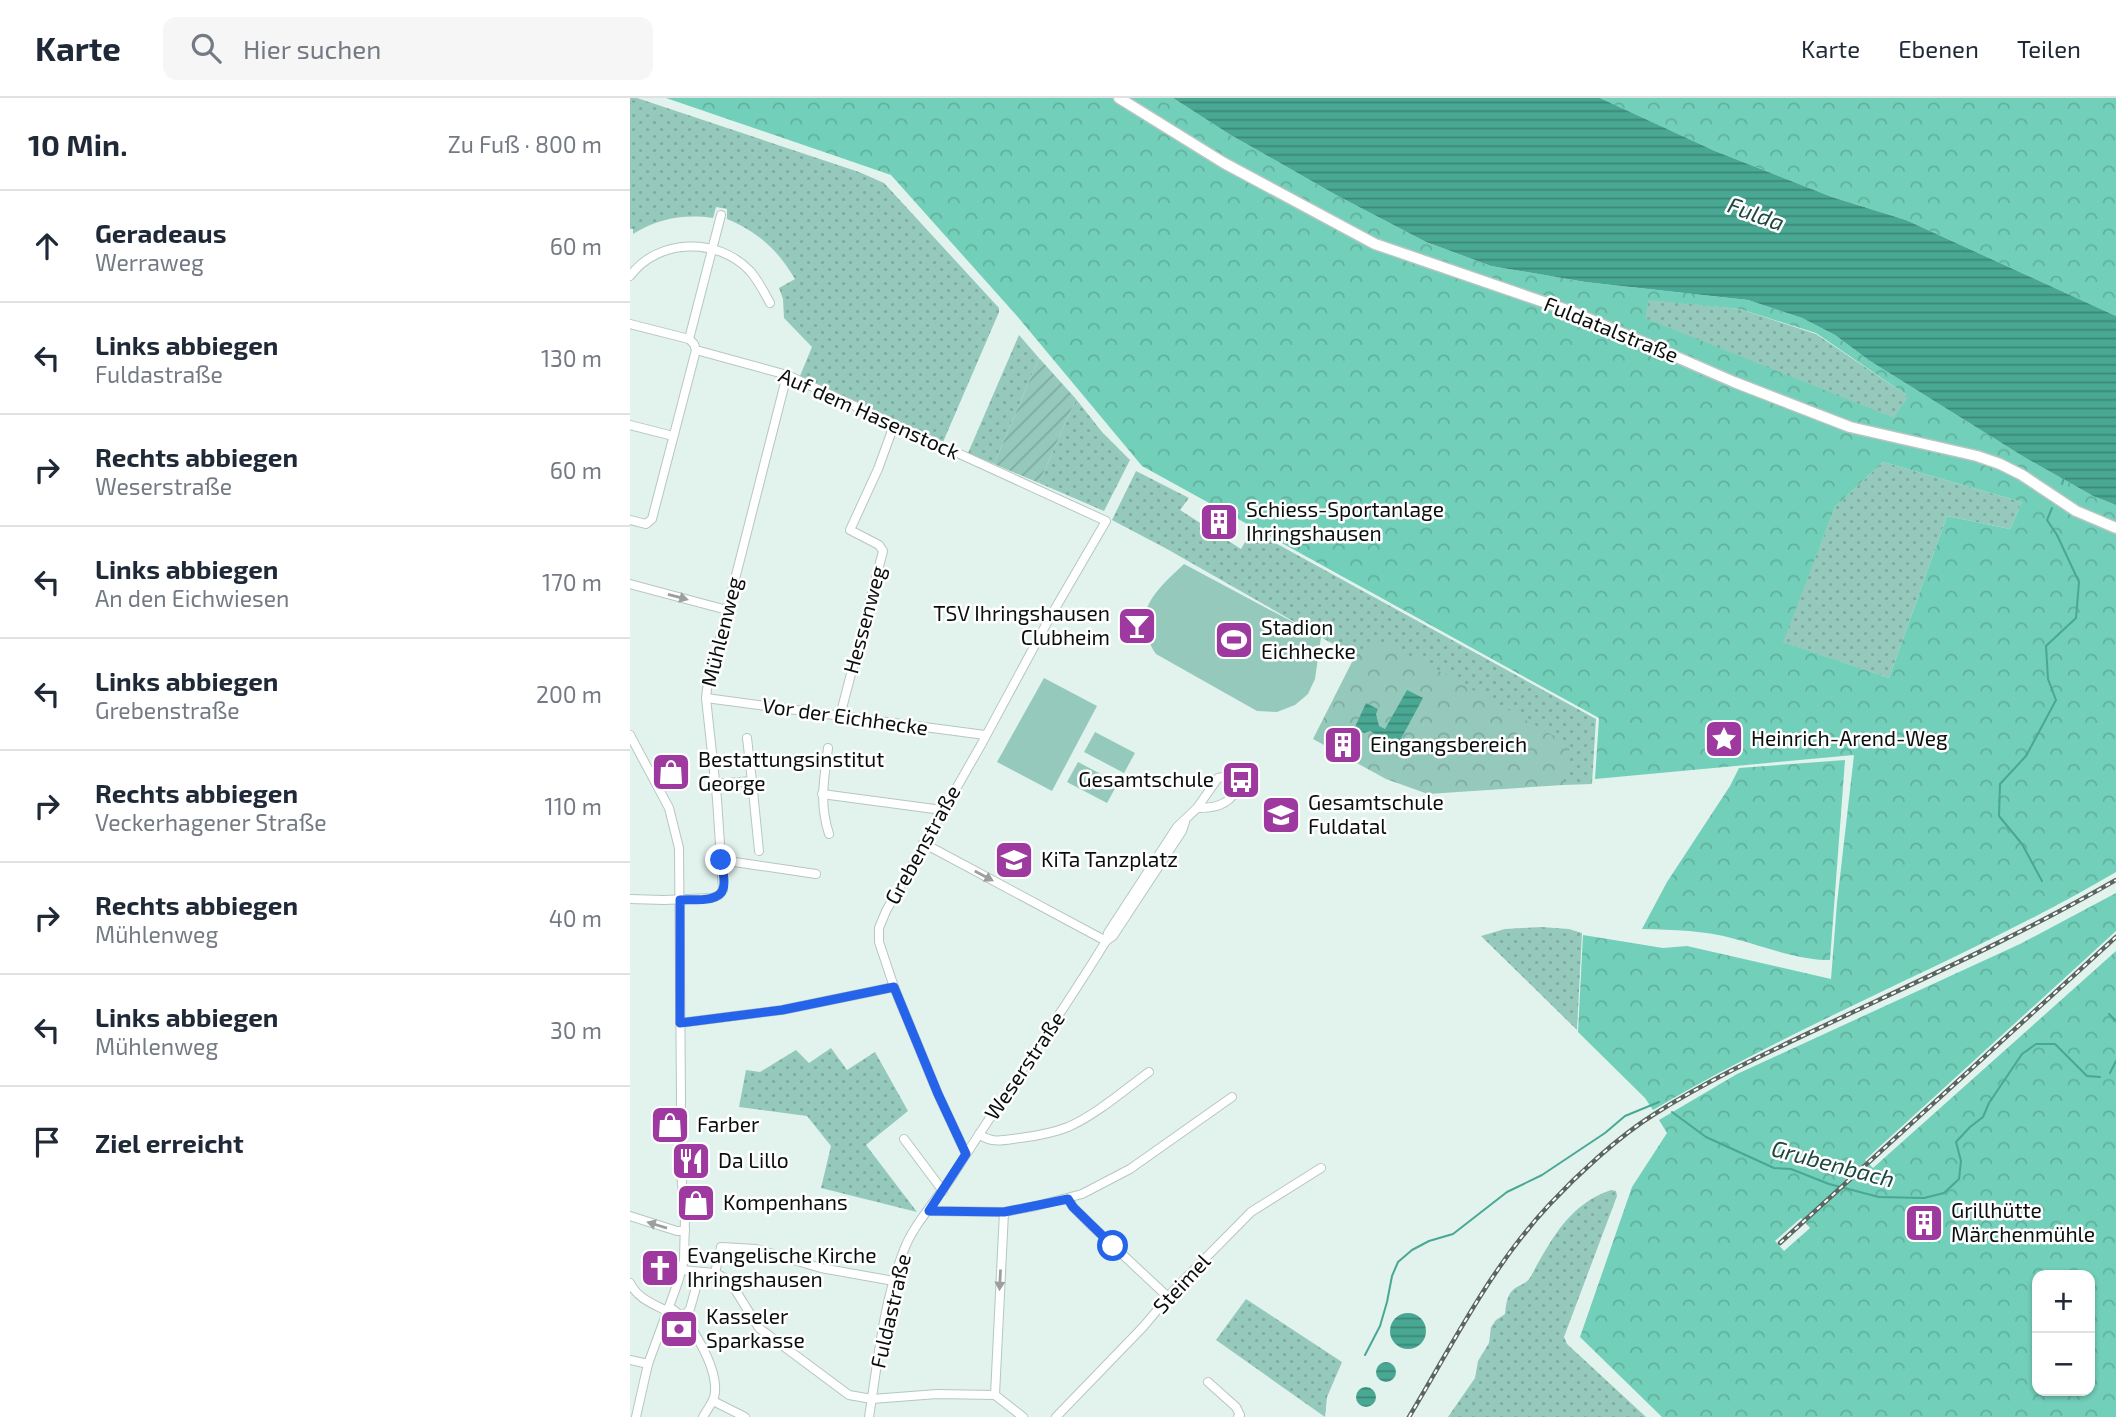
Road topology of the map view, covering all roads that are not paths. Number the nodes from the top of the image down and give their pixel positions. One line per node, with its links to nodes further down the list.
1 (1119, 98): 15 (main road, Fuldatalstraße)
2 (721, 215): 3 (street)
3 (712, 250): 4 (street); 5 (street); 7 (street)
4 (630, 276)
5 (770, 303)
6 (630, 324): 7 (street)
7 (689, 339): 8 (street)
8 (696, 350): 9 (street, Auf dem Hasenstock); 12 (street)
9 (787, 375): 11 (street, Auf dem Hasenstock); 17 (street, Mühlenweg)
10 (630, 425): 12 (street)
11 (894, 425): 14 (street, Auf dem Hasenstock); 19 (street, Hessenweg)
12 (673, 436): 13 (street)
13 (630, 520)
14 (1106, 521): 21 (street, Grebenstraße)
15 (2116, 528)
16 (630, 584): 17 (street, one-way to 17)
17 (727, 610): 18 (street, Mühlenweg)
18 (706, 698): 19 (street, Vor der Eichhecke); 26 (street, Mühlenweg)
19 (840, 716): 21 (street, Vor der Eichhecke)
20 (630, 735): 23 (street)
21 (985, 735): 29 (street, Grebenstraße)
22 (747, 738): 25 (street)
23 (633, 746): 36 (street)
24 (828, 748): 27 (street)
25 (752, 781): 26 (street); 32 (street)
26 (715, 784): 33 (street, Mühlenweg)
27 (822, 794): 29 (street); 30 (street)
28 (1197, 808): 28 (street, Weserstraße); 37 (street, Weserstraße)
29 (942, 810): 31 (street, Grebenstraße)
30 (829, 834)
31 (923, 843): 37 (street, one-way to 37); 38 (street, Grebenstraße)
32 (759, 851)
33 (721, 860): 34 (street); 36 (street, Mühlenweg)
34 (816, 874)
35 (630, 899): 36 (street)
36 (680, 900): 39 (street)
37 (1106, 941): 42 (street, Weserstraße)
38 (894, 987): 39 (street); 44 (street, Grebenstraße)
39 (680, 1023): 51 (street)
40 (1149, 1072): 42 (street)
41 (1232, 1097): 47 (street)
42 (979, 1134): 44 (street, Weserstraße)
43 (904, 1139): 46 (street)
44 (966, 1154): 46 (street, Weserstraße)
45 (1321, 1168): 57 (street, Steimel)
46 (943, 1191): 48 (street, Weserstraße)
47 (1068, 1199): 49 (street); 57 (street)
48 (929, 1211): 49 (street); 55 (street, Fuldastraße)
49 (1004, 1212): 63 (street, one-way to 63)
50 (630, 1216): 51 (street, one-way to 50)
51 (685, 1231): 52 (street)
52 (681, 1270): 53 (street); 58 (street)
53 (700, 1273): 54 (street); 59 (street)
54 (715, 1273): 55 (street); 64 (street)
55 (894, 1281): 64 (street, Fuldastraße)
56 (630, 1283): 58 (street)
57 (1168, 1297): 71 (street, Steimel)
58 (668, 1309): 59 (street); 61 (street)
59 (683, 1317): 65 (street)
60 (630, 1360): 61 (street)
61 (648, 1364): 66 (street)
62 (1208, 1382): 72 (street)
63 (995, 1395): 64 (street); 70 (street)
64 (872, 1399): 69 (street, Fuldastraße)
65 (713, 1401): 67 (street); 68 (street)
66 (636, 1417)
67 (703, 1417)
68 (745, 1417)
69 (869, 1417)
70 (1023, 1417)
71 (1056, 1417)
72 (1238, 1417)

